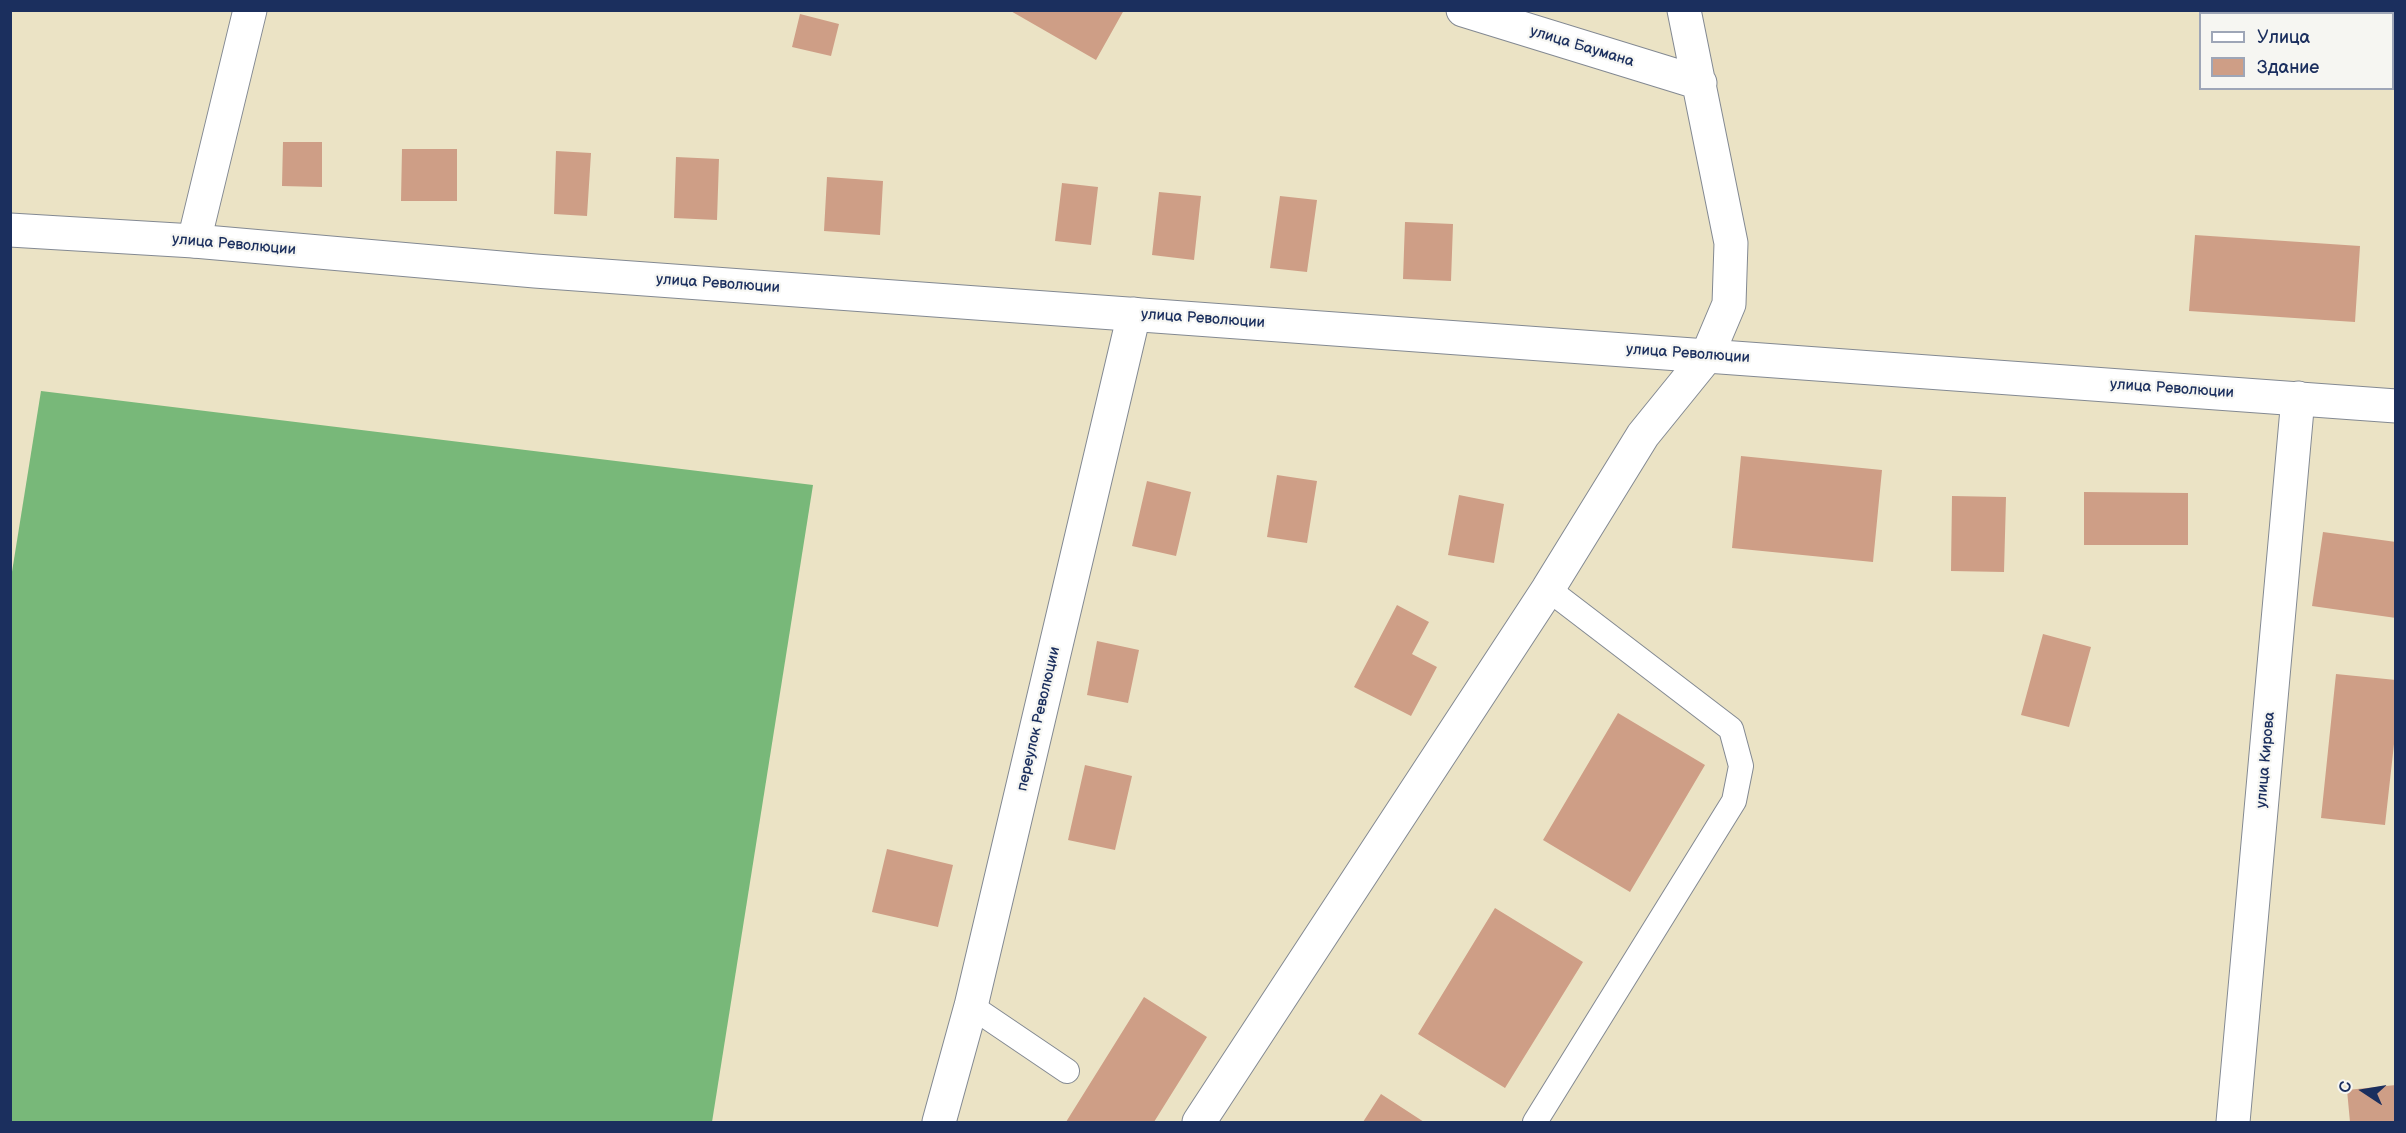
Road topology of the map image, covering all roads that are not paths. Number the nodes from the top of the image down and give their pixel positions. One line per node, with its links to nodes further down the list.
1 (250, 10): 6 (street)
2 (1463, 10): 4 (street, улица Баумана)
3 (1684, 10): 4 (street)
4 (1700, 83): 8 (street)
5 (10, 230): 6 (street, улица Революции)
6 (194, 241): 7 (street, улица Революции)
7 (1134, 314): 8 (street, улица Революции); 12 (street, переулок Революции)
8 (1707, 356): 9 (street, улица Революции); 11 (street)
9 (2298, 399): 10 (street, улица Революции); 17 (street, улица Кирова)
10 (2396, 406)
11 (1548, 589): 15 (street); 16 (lane)
12 (971, 1006): 13 (lane); 14 (street, переулок Революции)
13 (1067, 1071)
14 (939, 1122)
15 (1199, 1122)
16 (1535, 1122)
17 (2233, 1122)

